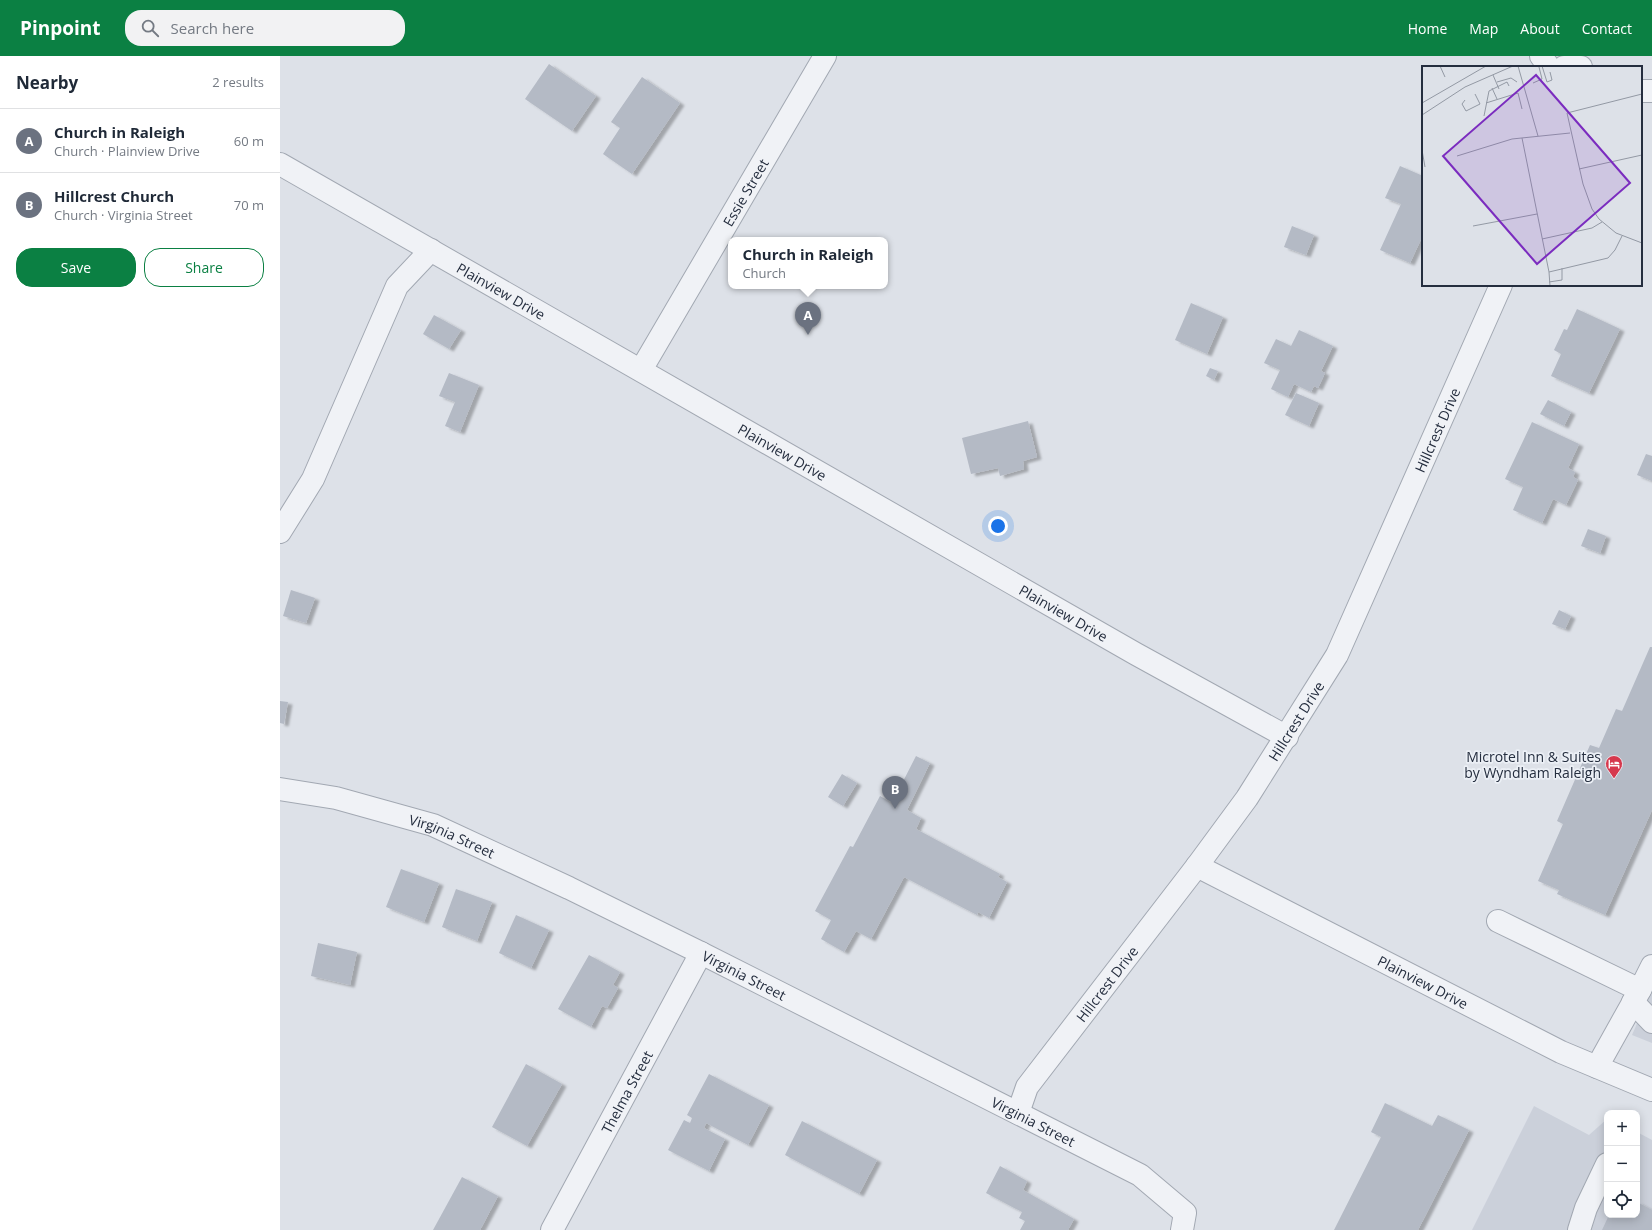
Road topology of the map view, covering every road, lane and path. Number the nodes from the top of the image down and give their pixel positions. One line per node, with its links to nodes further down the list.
1 (825, 56): 7 (street, Essie Street)
2 (1541, 56): 3 (street)
3 (1548, 66)
4 (280, 164): 5 (street, Plainview Drive)
5 (431, 250): 7 (street, Plainview Drive); 8 (street)
6 (1502, 286): 9 (street, Hillcrest Drive)
7 (641, 370): 9 (street, Plainview Drive)
8 (280, 532)
9 (1287, 737): 11 (street, Hillcrest Drive)
10 (280, 789): 13 (street, Virginia Street)
11 (1197, 866): 17 (street, Plainview Drive); 19 (street, Hillcrest Drive)
12 (1498, 920): 15 (street)
13 (701, 953): 19 (street, Virginia Street); 22 (street, Thelma Street)
14 (1652, 966): 15 (street)
15 (1636, 996): 16 (street); 17 (street)
16 (1652, 1022)
17 (1597, 1067): 18 (street, Plainview Drive)
18 (1652, 1090)
19 (1018, 1113): 21 (street, Virginia Street)
20 (1604, 1170): 23 (street)
21 (1184, 1221)
22 (552, 1230)
23 (1579, 1230)

